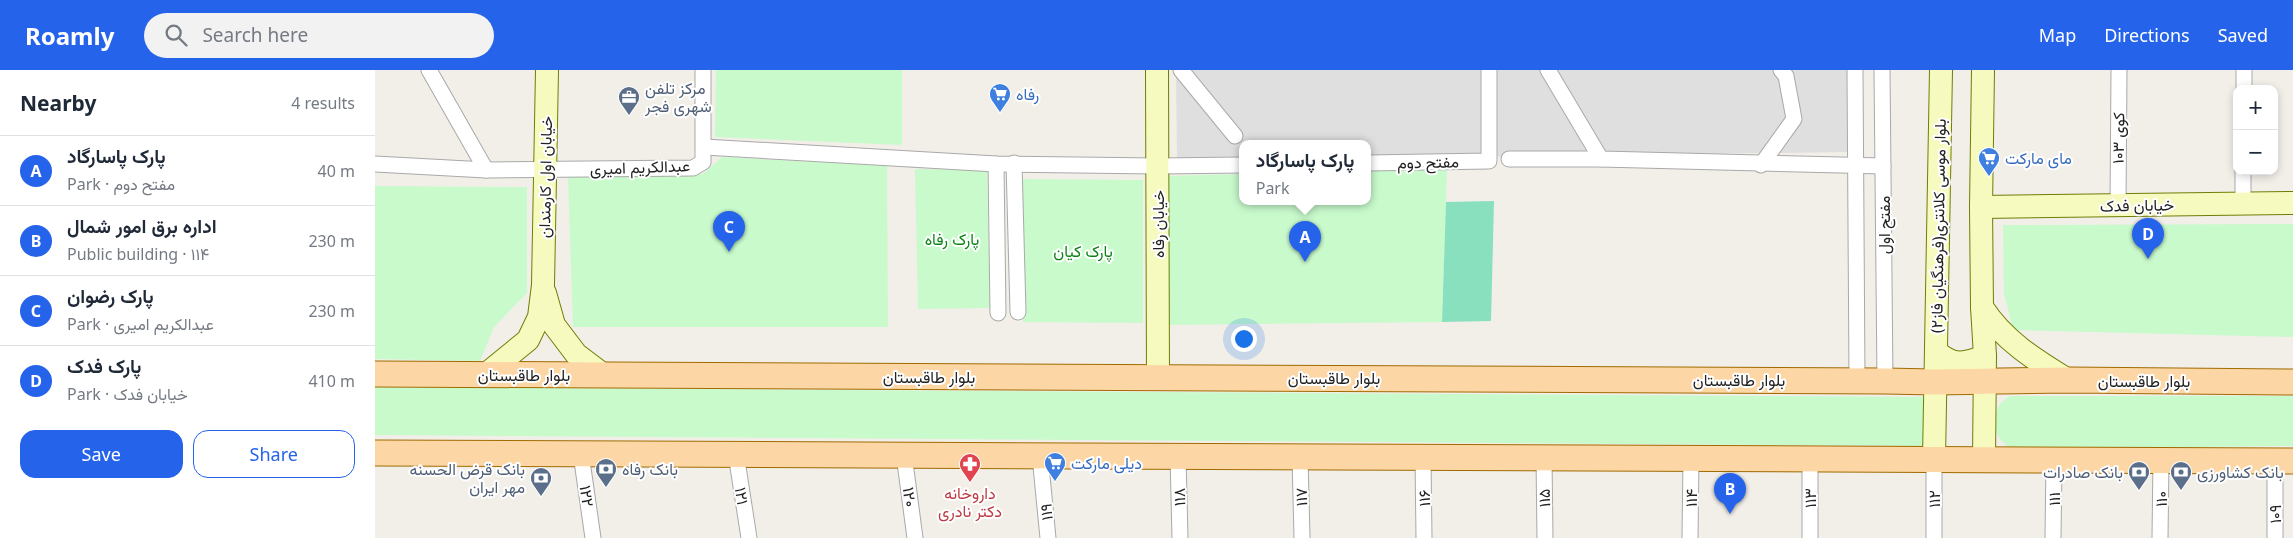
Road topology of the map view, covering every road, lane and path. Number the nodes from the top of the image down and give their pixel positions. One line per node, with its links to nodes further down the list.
1 (429, 70): 29 (street)
2 (547, 70): 30 (street, خیابان اول کارمندان)
3 (703, 70): 17 (street, عبدالکریم امیری)
4 (1157, 70): 26 (street, خیابان رفاه)
5 (1181, 70): 16 (street)
6 (1489, 70): 21 (street, مفتح دوم)
7 (1548, 70): 19 (street)
8 (1781, 70): 25 (street)
9 (1855, 70): 28 (street, مفتح اول)
10 (1882, 70): 27 (street, مفتح اول)
11 (1941, 70): 40 (street, بلوار موسی کلانتری(فرهنگیان فاز۲))
12 (1983, 70): 35 (street)
13 (2119, 70): 34 (street, کوی ۱۰۳)
14 (2244, 70): 15 (street)
15 (2244, 85)
16 (1235, 136)
17 (704, 147): 23 (street); 30 (street, عبدالکریم امیری)
18 (1509, 159): 19 (street)
19 (1601, 159): 25 (street)
20 (1015, 163): 23 (street); 26 (street); 38 (street)
21 (1371, 163)
22 (375, 164): 29 (street)
23 (996, 164): 39 (street)
24 (1239, 165): 26 (street)
25 (1761, 165): 28 (street)
26 (1157, 166): 45 (street, خیابان رفاه)
27 (1883, 166): 28 (street); 47 (street, مفتح اول)
28 (1855, 167): 46 (street, مفتح اول)
29 (486, 170): 30 (street)
30 (545, 170): 36 (street, خیابان اول کارمندان)
31 (2243, 175): 33 (street)
32 (2293, 203): 33 (street, خیابان فدک)
33 (2243, 204): 34 (street, خیابان فدک)
34 (2118, 205): 35 (street, خیابان فدک)
35 (1981, 207): 37 (street)
36 (543, 285): 43 (street); 44 (street)
37 (1982, 307): 41 (street); 48 (street)
38 (1018, 312)
39 (998, 313)
40 (1936, 351): 41 (street); 50 (street, بلوار موسی کلانتری(فرهنگیان فاز۲))
41 (1985, 356): 49 (street)
42 (375, 374): 43 (main road, بلوار طاقبستان)
43 (485, 375): 44 (main road, بلوار طاقبستان)
44 (605, 376): 45 (main road, بلوار طاقبستان)
45 (1158, 378): 46 (main road, بلوار طاقبستان)
46 (1857, 380): 47 (main road, بلوار طاقبستان)
47 (1885, 380): 50 (main road, بلوار طاقبستان)
48 (2068, 380): 49 (main road, بلوار طاقبستان); 51 (main road, بلوار طاقبستان)
49 (1985, 381): 50 (main road, بلوار طاقبستان); 64 (street)
50 (1935, 382): 63 (street, بلوار موسی کلانتری(فرهنگیان فاز۲))
51 (2293, 382)
52 (375, 453): 53 (main road)
53 (581, 454): 54 (main road); 68 (street, ۱۲۲)
54 (736, 454): 55 (main road); 69 (street, ۱۲۱)
55 (904, 455): 56 (main road); 70 (street, ۱۲۰)
56 (1040, 456): 57 (main road); 71 (street, ۱۱۹)
57 (1178, 456): 58 (main road); 72 (street, ۱۱۸)
58 (1300, 457): 59 (main road); 73 (street, ۱۱۷)
59 (1423, 457): 60 (main road); 74 (street, ۱۱۶)
60 (1544, 458): 61 (main road); 75 (street, ۱۱۵)
61 (1691, 458): 62 (main road); 76 (street, ۱۱۴)
62 (1810, 459): 63 (main road); 77 (street, ۱۱۳)
63 (1934, 459): 64 (main road); 78 (street, ۱۱۲)
64 (1984, 460): 65 (main road)
65 (2054, 460): 66 (main road); 79 (street, ۱۱۱)
66 (2161, 460): 67 (main road); 80 (street, ۱۱۰)
67 (2284, 460): 81 (street, ۱۰۹)
68 (593, 538)
69 (749, 538)
70 (915, 538)
71 (1048, 538)
72 (1180, 538)
73 (1302, 538)
74 (1424, 538)
75 (1545, 538)
76 (1690, 538)
77 (1810, 538)
78 (1933, 538)
79 (2053, 538)
80 (2160, 538)
81 (2275, 538)

